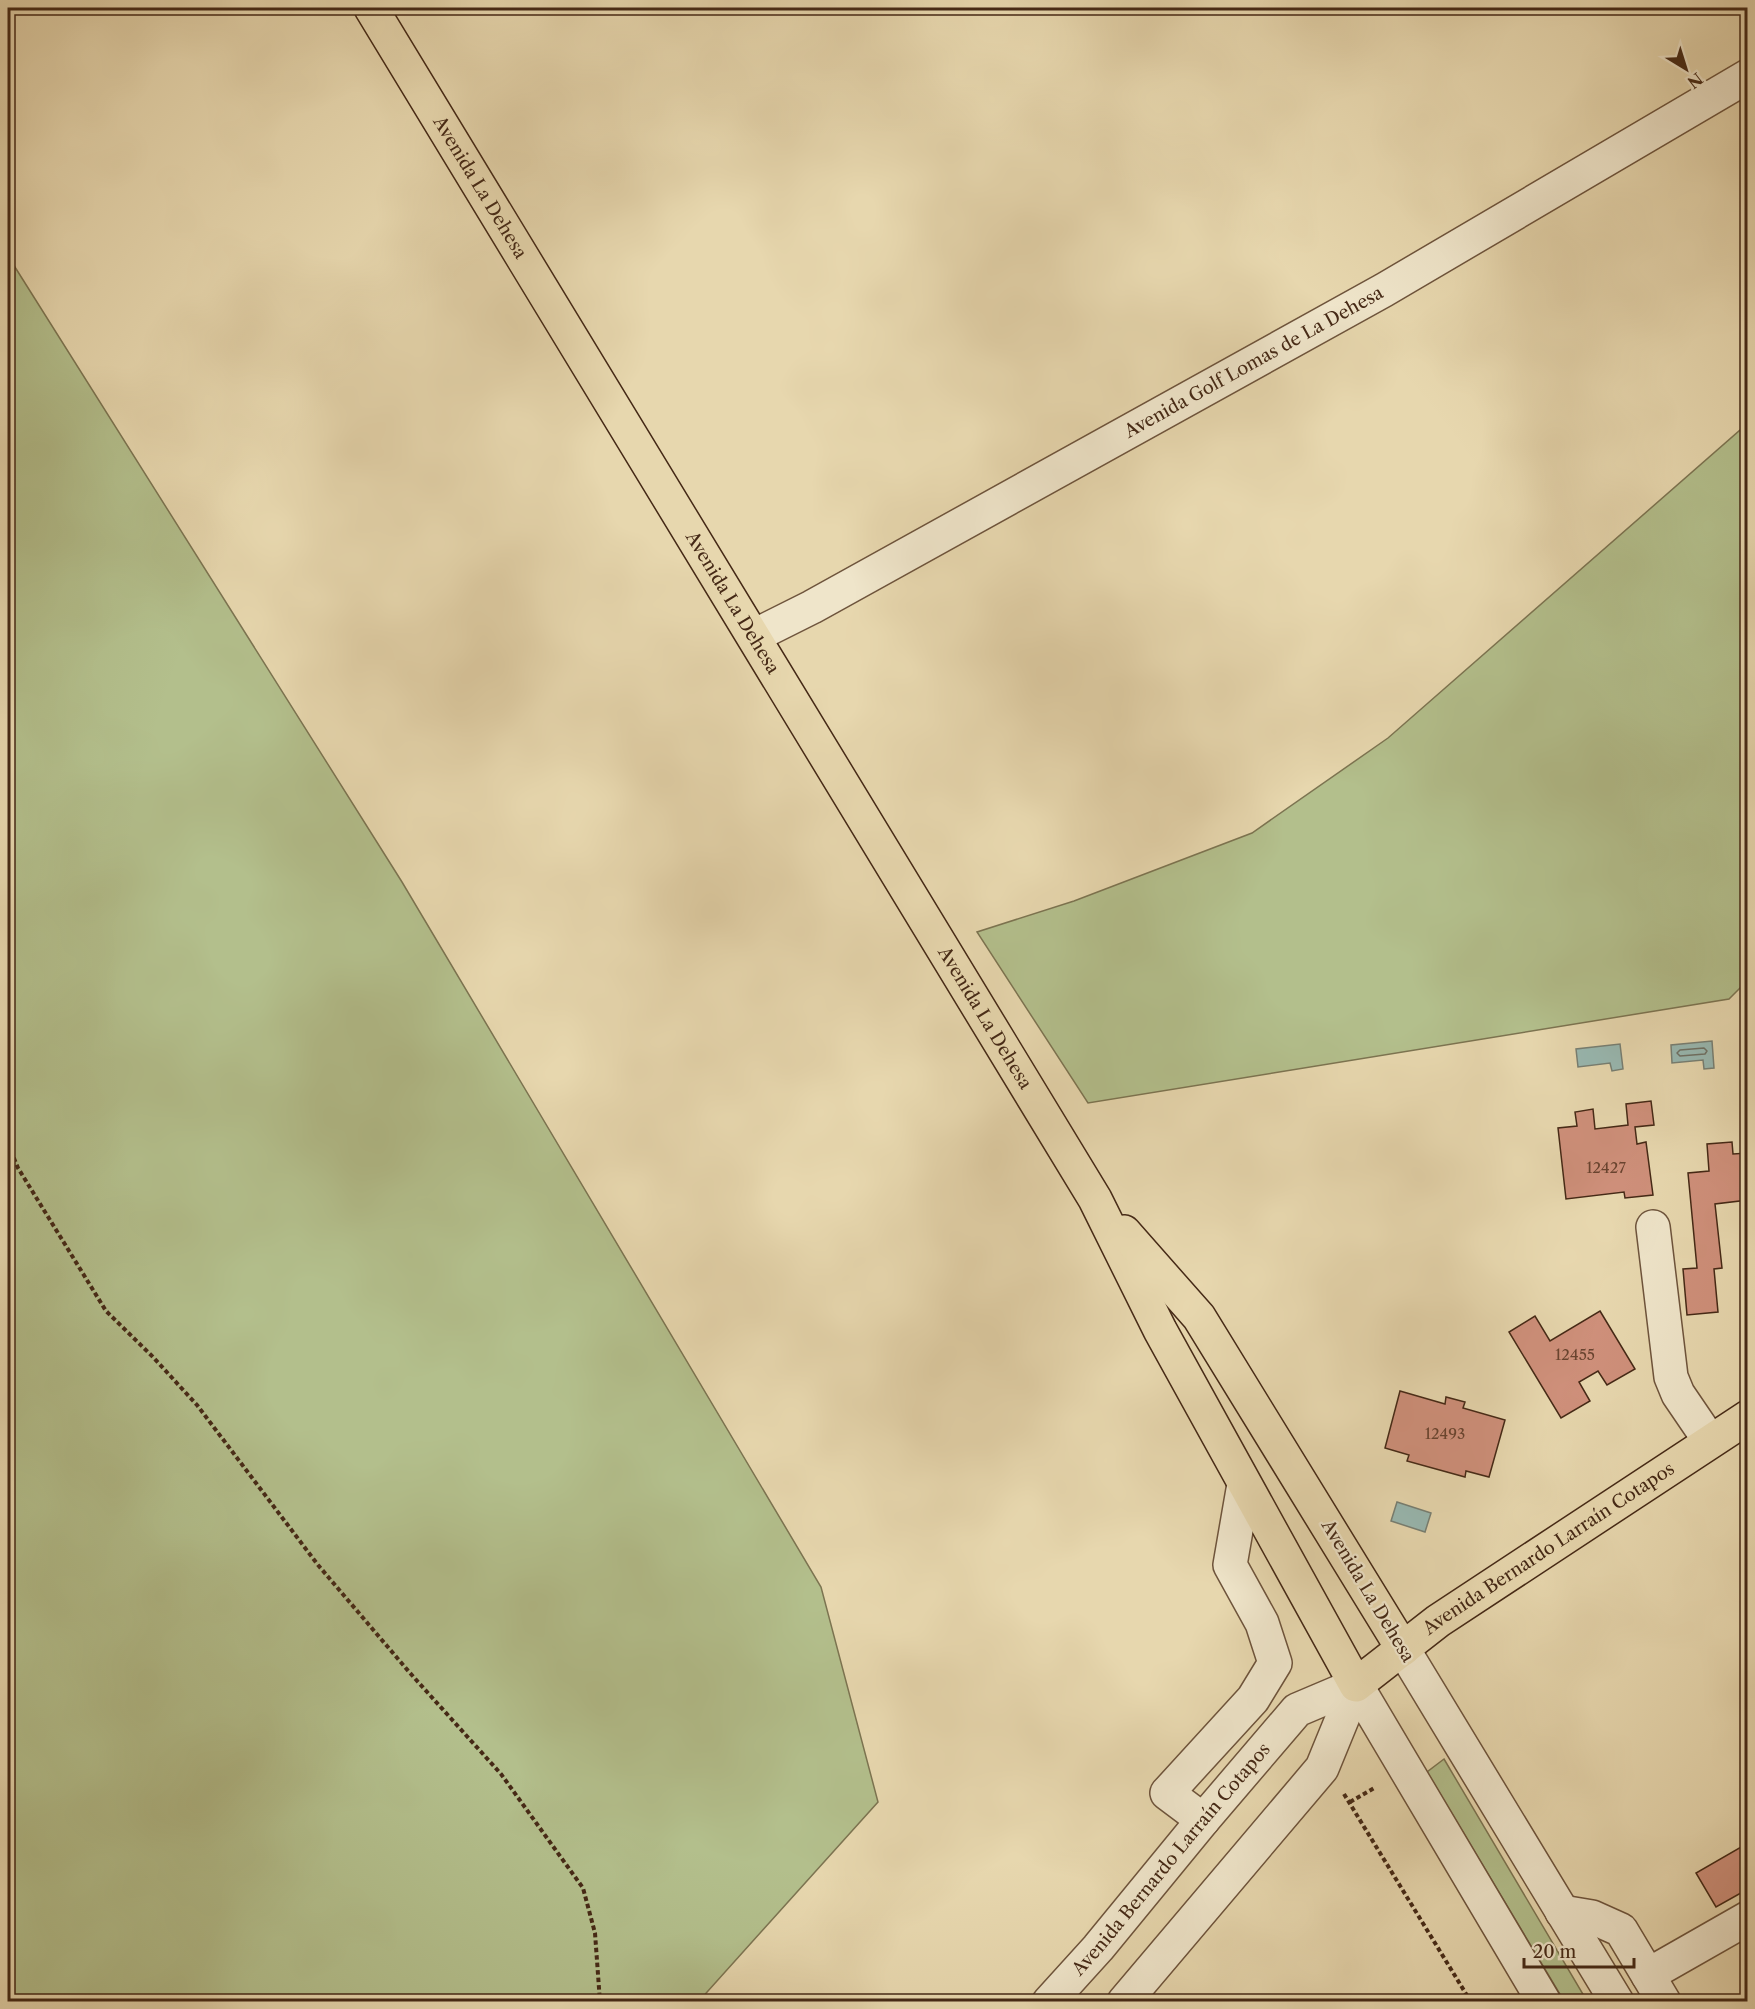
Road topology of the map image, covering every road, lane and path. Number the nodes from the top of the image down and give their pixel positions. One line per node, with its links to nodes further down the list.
1 (371, 8): 3 (main road, Avenida La Dehesa)
2 (1748, 76): 3 (street, Avenida Golf Lomas de La Dehesa)
3 (754, 636): 5 (main road, Avenida La Dehesa)
4 (8, 1144): 17 (path)
5 (1095, 1199): 9 (main road, Avenida La Dehesa); 10 (main road, Avenida La Dehesa)
6 (1653, 1227): 8 (street)
7 (1748, 1417): 8 (main road, Avenida Bernardo Larraín Cotapos)
8 (1710, 1441): 10 (main road, Avenida Bernardo Larraín Cotapos)
9 (1244, 1484): 11 (main road, Avenida La Dehesa); 13 (street)
10 (1403, 1649): 11 (main road, Avenida Bernardo Larraín Cotapos); 14 (street, Avenida La Dehesa)
11 (1356, 1685): 13 (street, Avenida Bernardo Larraín Cotapos); 19 (street); 21 (street, Avenida La Dehesa)
12 (1350, 1802): 20 (path)
13 (1203, 1820): 18 (street, Avenida Bernardo Larraín Cotapos)
14 (1562, 1912): 16 (street); 22 (street, Avenida La Dehesa)
15 (1748, 1918): 16 (street)
16 (1656, 1988)
17 (600, 2001)
18 (1049, 2001)
19 (1124, 2001)
20 (1471, 2001)
21 (1544, 2001)
22 (1617, 2001)

